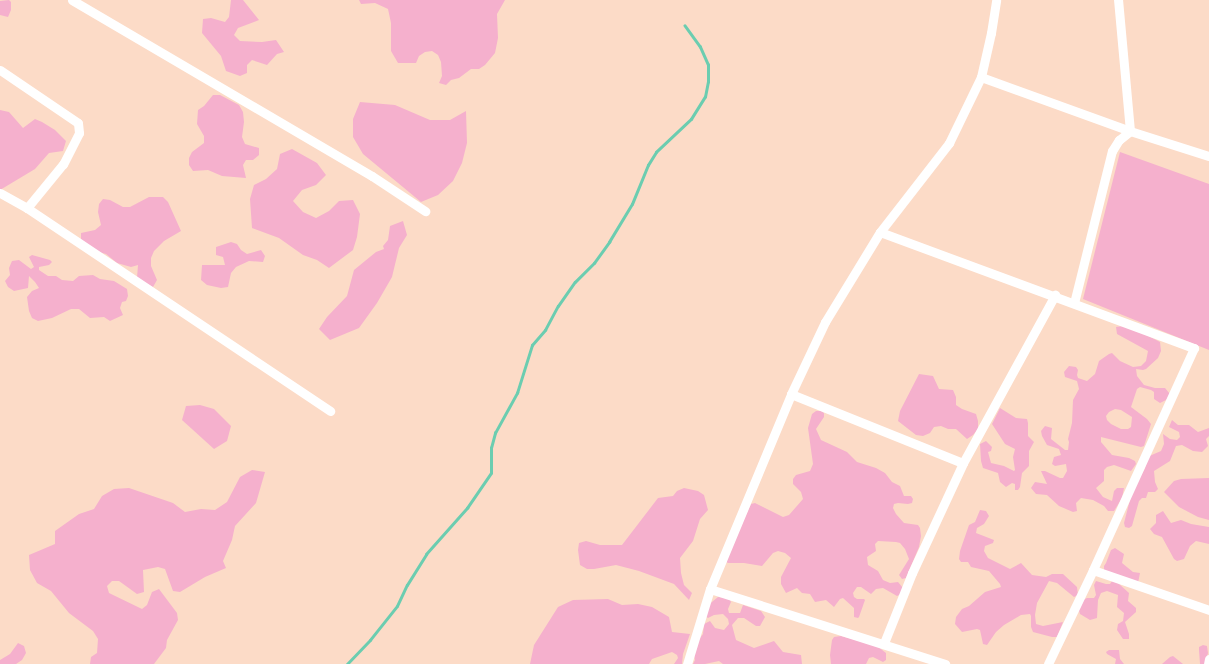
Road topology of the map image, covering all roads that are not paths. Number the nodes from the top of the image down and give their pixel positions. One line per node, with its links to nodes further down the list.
1 (72, 0): 10 (street)
2 (996, 0): 5 (street)
3 (1118, 0): 6 (street)
4 (0, 70): 9 (street)
5 (981, 77): 6 (street); 11 (street)
6 (1130, 131): 7 (street); 13 (street)
7 (1209, 156)
8 (0, 193): 9 (street)
9 (27, 208): 15 (street)
10 (425, 211)
11 (880, 232): 12 (street); 14 (street)
12 (1055, 295): 13 (street); 16 (street)
13 (1074, 303): 17 (street)
14 (791, 394): 16 (street); 18 (street)
15 (330, 411)
16 (963, 462): 20 (street)
17 (1093, 570): 19 (street); 24 (street)
18 (710, 589): 20 (street); 22 (street)
19 (1209, 610)
20 (884, 643): 23 (street)
21 (1209, 659): 25 (street)
22 (687, 664)
23 (945, 664)
24 (1048, 664)
25 (1208, 664)

